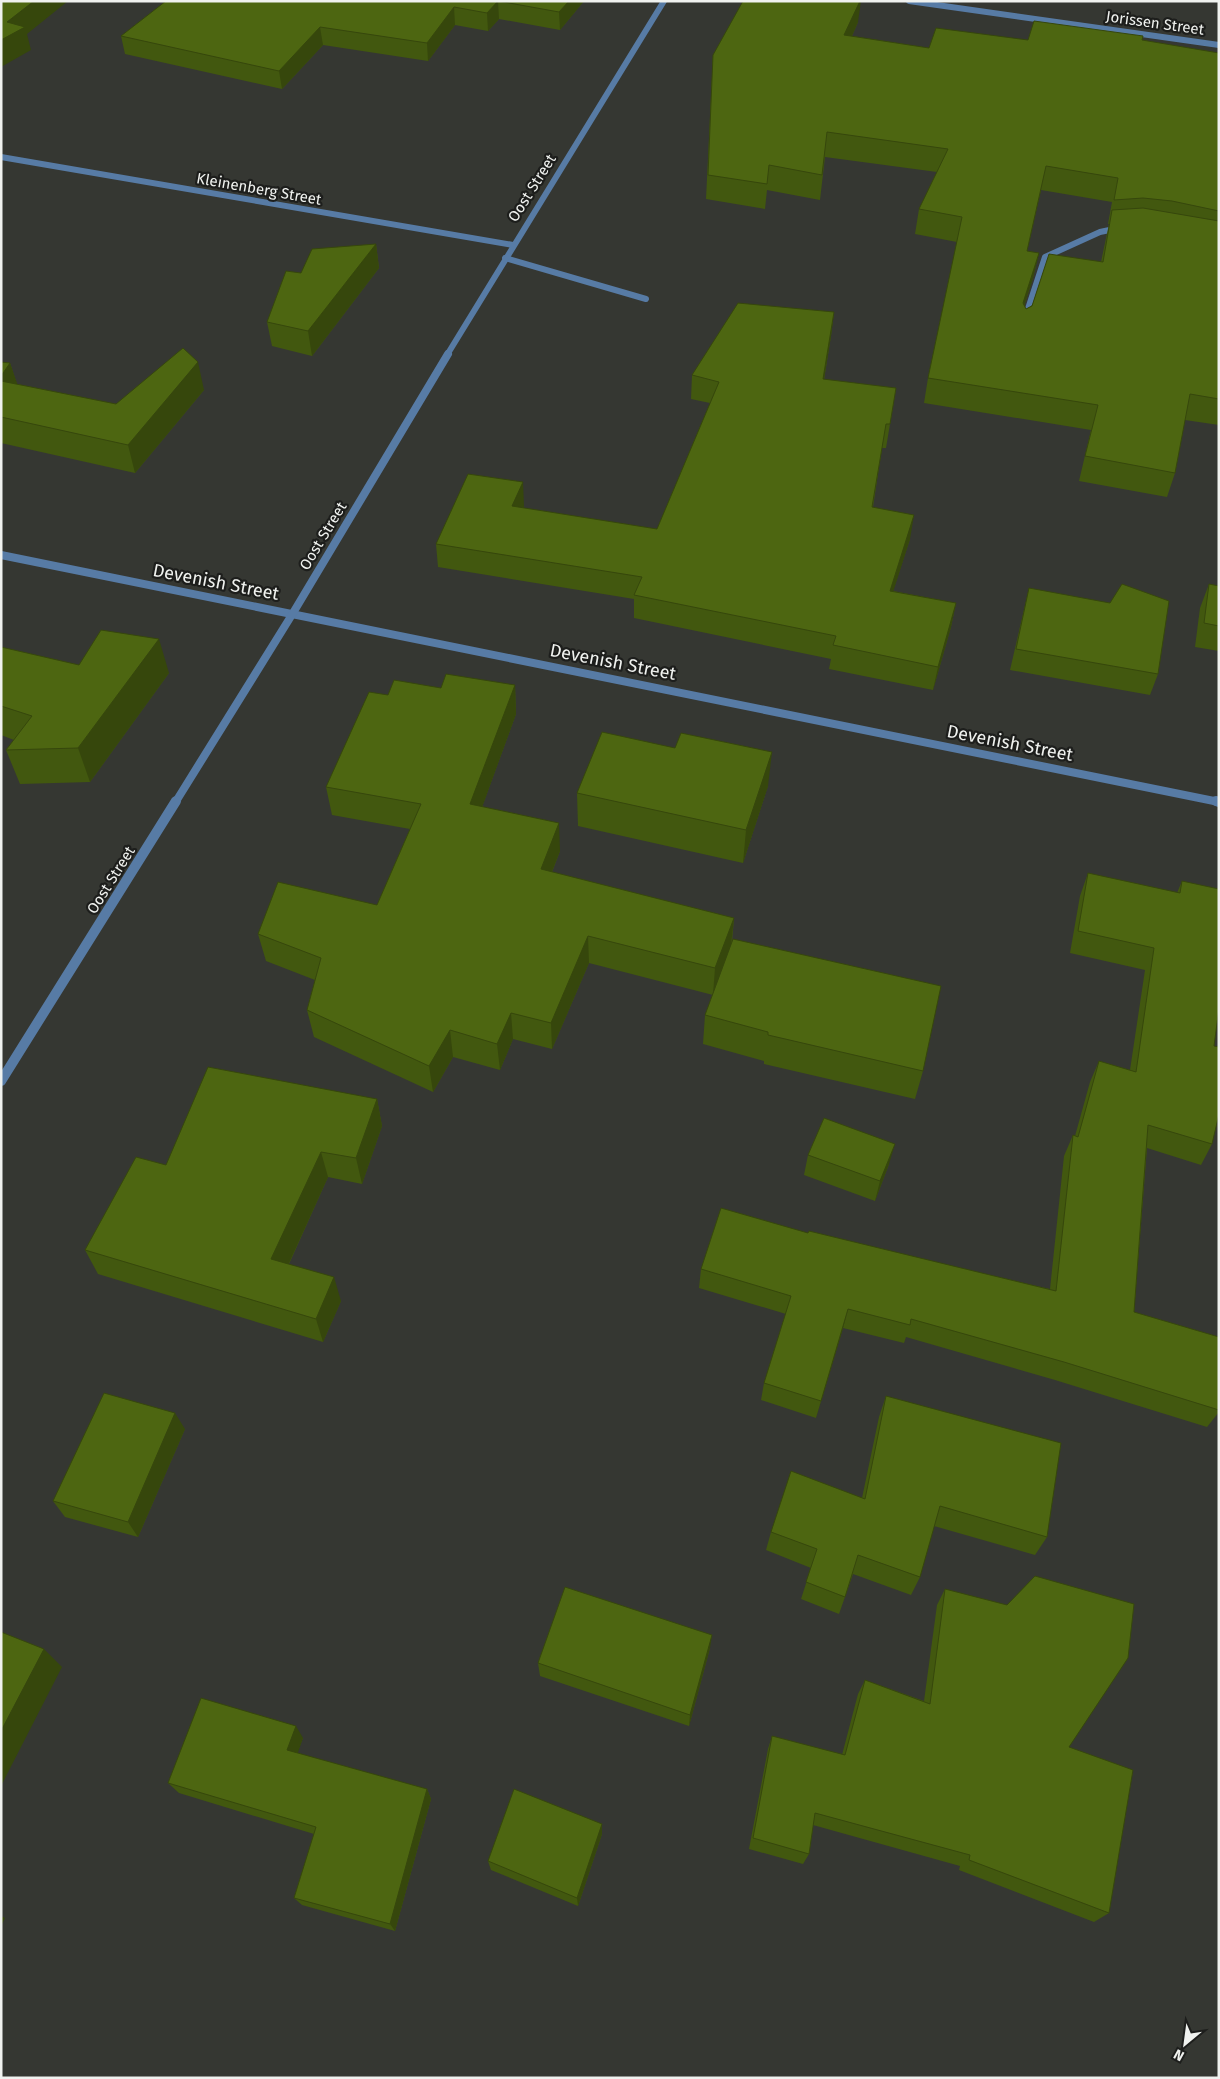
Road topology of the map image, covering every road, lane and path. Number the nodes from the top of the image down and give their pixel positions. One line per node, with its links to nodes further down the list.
1 (664, 1): 6 (street, Oost Street)
2 (909, 1): 3 (street, Jorissen Street)
3 (1219, 45)
4 (1, 157): 6 (street, Kleinenberg Street)
5 (1131, 228): 9 (street)
6 (513, 245): 7 (street, Oost Street)
7 (505, 258): 8 (street); 11 (street, Oost Street)
8 (646, 299)
9 (1022, 329)
10 (1, 555): 11 (street, Devenish Street)
11 (293, 614): 12 (street, Devenish Street); 13 (street, Oost Street)
12 (1219, 802)
13 (1, 1081)

